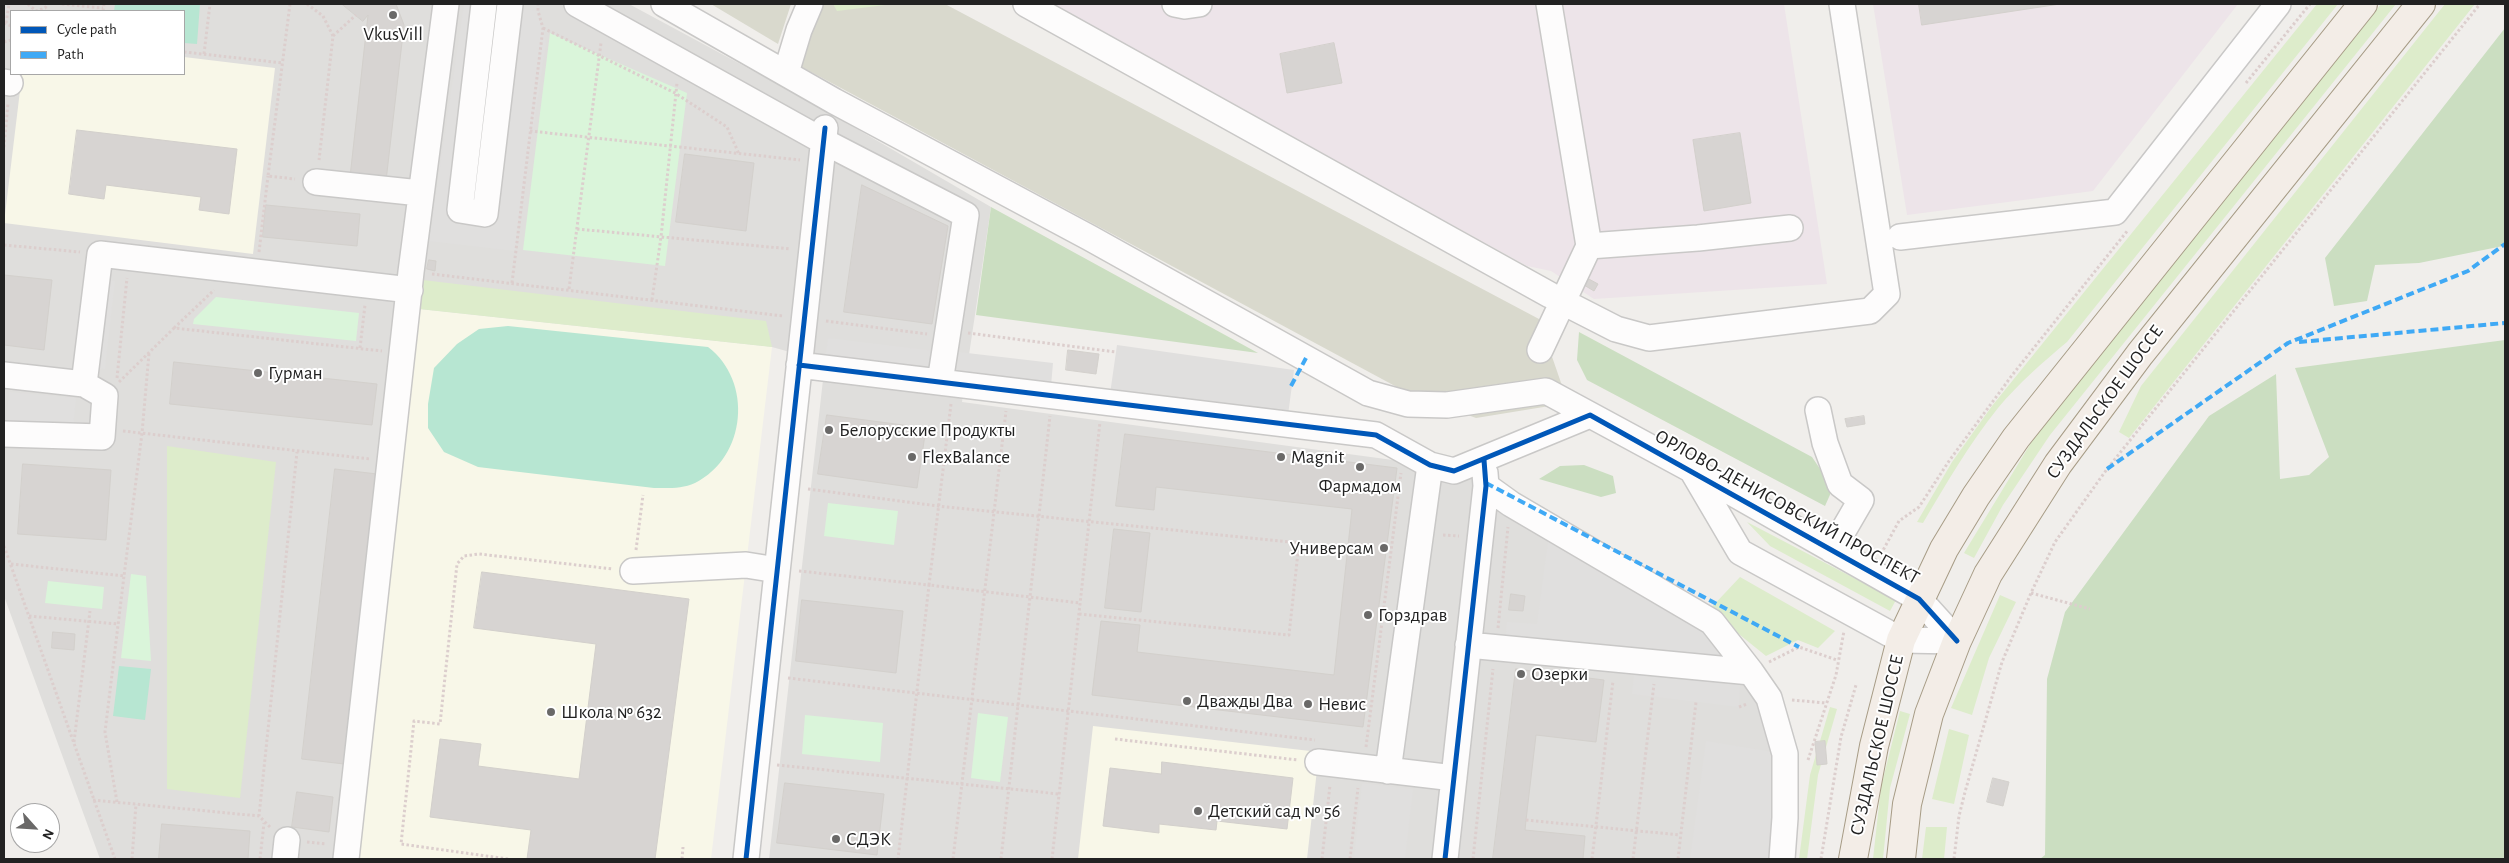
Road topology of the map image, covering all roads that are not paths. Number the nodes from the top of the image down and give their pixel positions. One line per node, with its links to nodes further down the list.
1 (446, 4): 18 (street)
2 (484, 4): 3 (street)
3 (510, 4)
4 (577, 4): 16 (street)
5 (664, 4): 15 (street, ОРЛОВО-ДЕНИСОВСКИЙ ПРОСПЕКТ)
6 (810, 4): 15 (street)
7 (1026, 4): 23 (street)
8 (1175, 4): 9 (street)
9 (1199, 4)
10 (1549, 4): 21 (street)
11 (1842, 4): 24 (street)
12 (2278, 4): 20 (street)
13 (2363, 4): 40 (main road, СУЗДАЛЬСКОЕ ШОССЕ)
14 (2421, 4): 42 (main road, СУЗДАЛЬСКОЕ ШОССЕ)
15 (786, 73): 31 (street, ОРЛОВО-ДЕНИСОВСКИЙ ПРОСПЕКТ)
16 (823, 144): 26 (street); 28 (street)
17 (316, 182): 18 (street)
18 (420, 193): 22 (street)
19 (1790, 228): 21 (street)
20 (1900, 237)
21 (1589, 246): 25 (street)
22 (410, 281): 29 (street); 48 (street)
23 (1550, 295)
24 (1573, 307)
25 (1540, 350)
26 (799, 365): 28 (street); 38 (street)
27 (4, 375): 29 (street)
28 (947, 383): 34 (street)
29 (84, 384): 32 (street)
30 (1818, 410): 37 (street)
31 (1590, 415): 33 (street); 35 (street, ОРЛОВО-ДЕНИСОВСКИЙ ПРОСПЕКТ)
32 (4, 434)
33 (1484, 460): 34 (street); 36 (street)
34 (1430, 465): 45 (street)
35 (1692, 470): 37 (street, ОРЛОВО-ДЕНИСОВСКИЙ ПРОСПЕКТ); 41 (street, ОРЛОВО-ДЕНИСОВСКИЙ ПРОСПЕКТ)
36 (1486, 486): 43 (street); 44 (street)
37 (1832, 550): 40 (street, ОРЛОВО-ДЕНИСОВСКИЙ ПРОСПЕКТ)
38 (785, 570): 39 (street); 49 (street)
39 (633, 571)
40 (1919, 599): 41 (main road, СУЗДАЛЬСКОЕ ШОССЕ); 42 (street, ОРЛОВО-ДЕНИСОВСКИЙ ПРОСПЕКТ)
41 (1901, 640): 42 (street, ОРЛОВО-ДЕНИСОВСКИЙ ПРОСПЕКТ); 52 (main road, СУЗДАЛЬСКОЕ ШОССЕ)
42 (1957, 641): 53 (main road, СУЗДАЛЬСКОЕ ШОССЕ)
43 (1468, 645): 44 (street); 47 (street)
44 (1751, 672): 51 (street)
45 (1373, 755): 46 (street); 47 (street)
46 (1325, 763)
47 (1454, 778): 50 (street)
48 (347, 852)
49 (746, 859)
50 (1445, 859)
51 (1782, 859)
52 (1853, 859)
53 (1901, 859)

